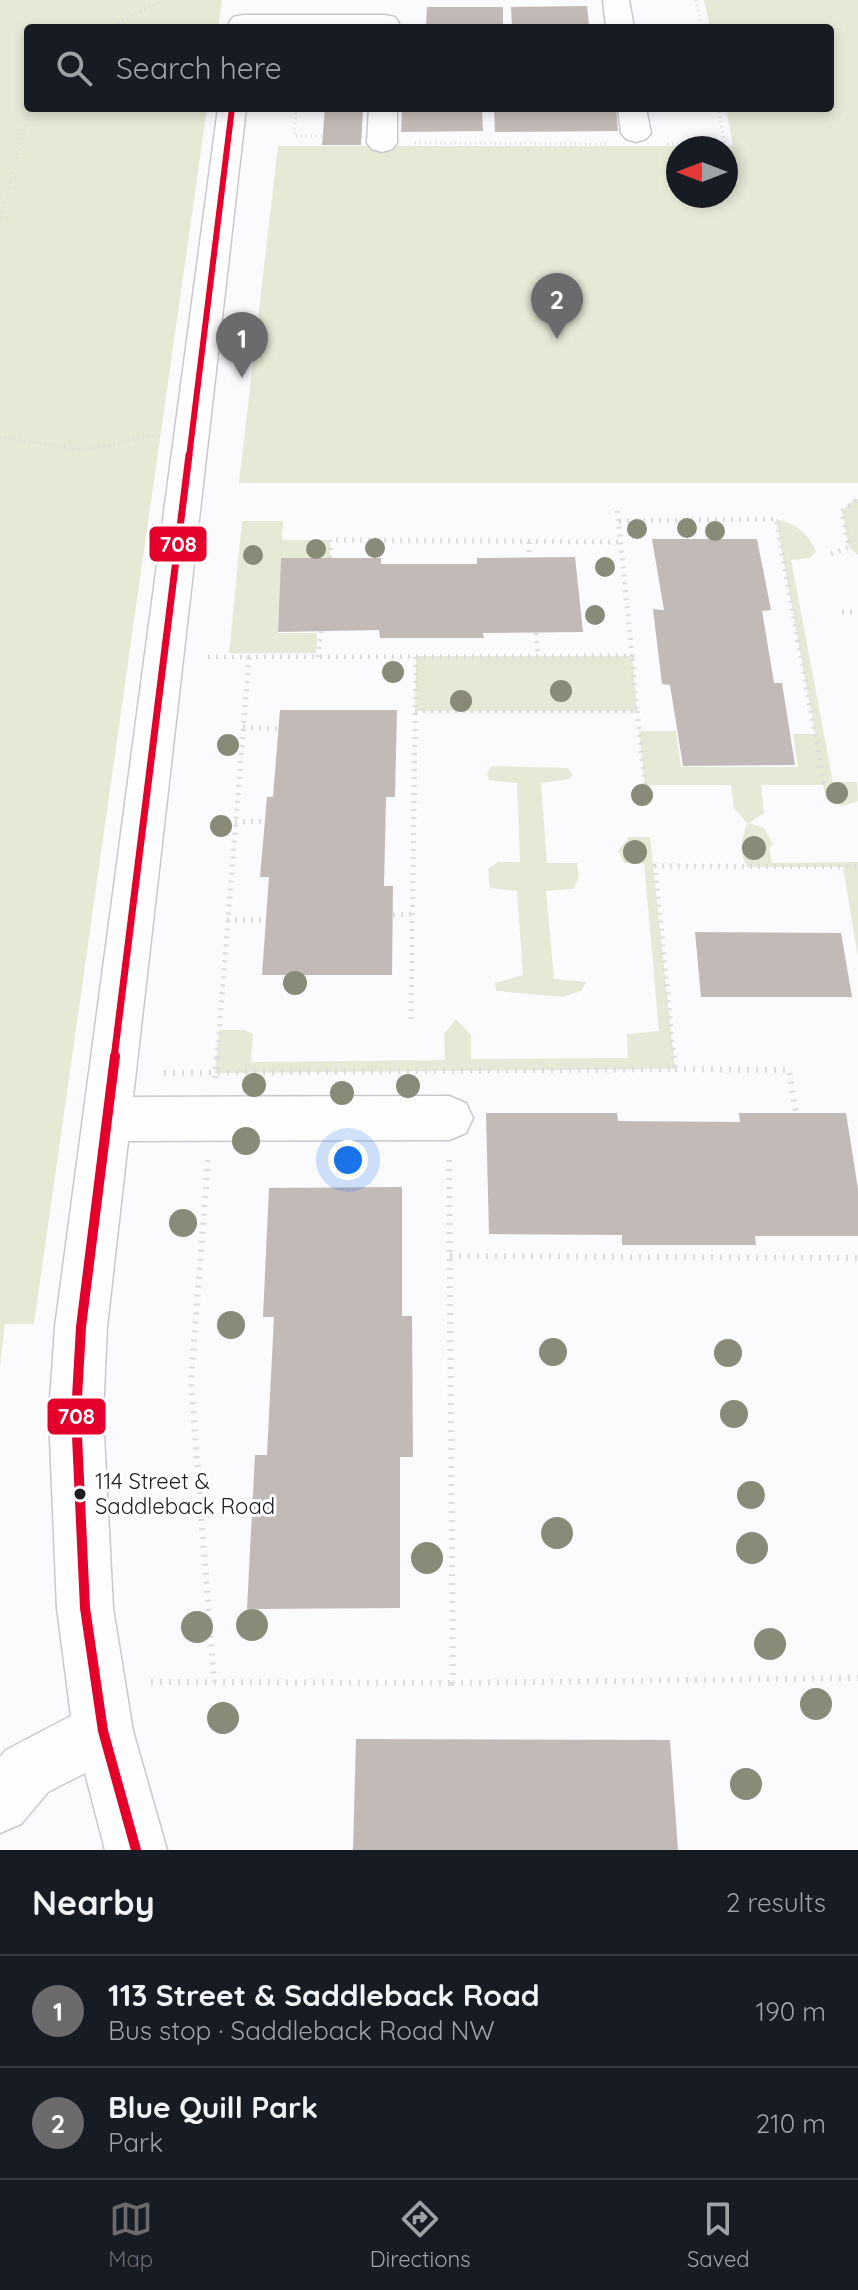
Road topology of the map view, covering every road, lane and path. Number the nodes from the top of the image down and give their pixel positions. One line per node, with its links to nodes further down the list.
1 (163, 0): 6 (path)
2 (616, 0): 7 (street)
3 (696, 0): 8 (path)
4 (244, 17): 5 (street)
5 (385, 17)
6 (117, 24)
7 (619, 24)
8 (701, 24)
9 (29, 112): 17 (path)
10 (232, 112): 58 (street)
11 (296, 112): 15 (path)
12 (383, 112): 16 (street)
13 (719, 112): 14 (path)
14 (636, 132): 16 (path)
15 (322, 136)
16 (382, 143)
17 (0, 222)
18 (155, 435): 19 (path)
19 (0, 437)
20 (858, 499): 25 (path)
21 (617, 506): 22 (path)
22 (619, 521): 24 (path); 43 (path)
23 (529, 542): 24 (path); 26 (path); 27 (path)
24 (621, 542): 34 (path)
25 (831, 554)
26 (529, 557)
27 (330, 558)
28 (842, 612): 29 (path)
29 (858, 612)
30 (321, 631): 37 (path)
31 (536, 633): 33 (path)
32 (416, 656): 33 (path); 37 (path); 38 (path)
33 (538, 656): 34 (path)
34 (632, 656): 39 (path)
35 (208, 657): 36 (path)
36 (249, 657): 37 (path); 40 (path)
37 (318, 657)
38 (415, 711): 39 (path); 47 (path)
39 (637, 711): 42 (path)
40 (243, 727): 41 (path); 45 (path)
41 (279, 729)
42 (645, 785)
43 (824, 785)
44 (265, 821): 45 (path)
45 (235, 822): 49 (path)
46 (858, 867): 52 (path)
47 (413, 914): 48 (path); 51 (path)
48 (393, 915)
49 (227, 920): 50 (path); 55 (path)
50 (267, 920)
51 (411, 1019)
52 (675, 1069): 53 (path); 56 (path)
53 (449, 1071): 55 (path); 57 (path)
54 (164, 1073): 55 (path)
55 (215, 1073): 59 (path)
56 (796, 1113)
57 (449, 1118): 59 (street); 60 (path)
58 (107, 1119): 59 (street); 66 (street)
59 (212, 1119): 64 (path)
60 (450, 1256): 61 (path); 65 (path)
61 (858, 1258)
62 (858, 1678): 65 (path)
63 (151, 1682): 64 (path)
64 (214, 1682): 65 (path)
65 (453, 1683)
66 (103, 1731): 67 (street); 68 (street)
67 (0, 1803)
68 (136, 1850)

